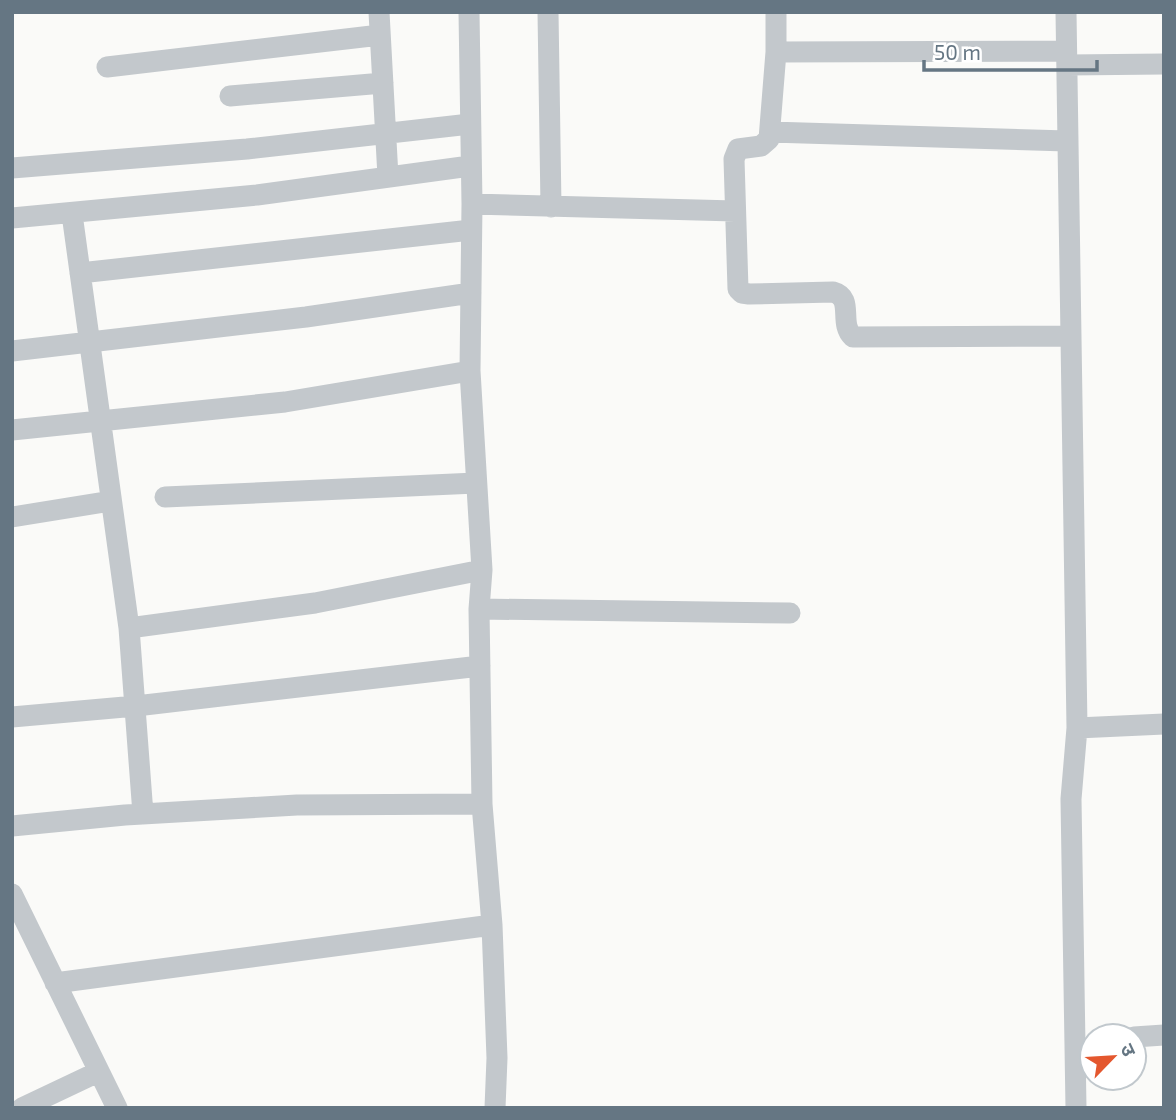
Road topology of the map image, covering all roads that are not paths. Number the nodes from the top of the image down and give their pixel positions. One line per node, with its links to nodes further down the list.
1 (379, 12): 6 (street)
2 (469, 12): 13 (street)
3 (548, 12): 21 (street)
4 (776, 12): 7 (street)
5 (1066, 12): 8 (street)
6 (380, 35): 10 (street); 11 (street)
7 (776, 52): 8 (street); 14 (street)
8 (1067, 58): 9 (street); 16 (street)
9 (1164, 64)
10 (107, 67)
11 (383, 83): 12 (street); 15 (street)
12 (230, 96)
13 (470, 124): 15 (street); 17 (street)
14 (770, 132): 16 (street); 22 (street)
15 (386, 133): 18 (street); 19 (street)
16 (1066, 141): 28 (street)
17 (470, 166): 19 (street); 20 (street)
18 (12, 168)
19 (388, 177): 23 (street)
20 (472, 204): 21 (street); 25 (street)
21 (551, 207): 22 (street)
22 (735, 211): 28 (street)
23 (72, 214): 24 (street); 26 (street)
24 (12, 218)
25 (471, 230): 26 (street); 27 (street)
26 (80, 272): 29 (street)
27 (471, 293): 29 (street); 31 (street)
28 (1072, 336): 46 (street)
29 (89, 341): 30 (street); 32 (street)
30 (12, 351)
31 (470, 371): 32 (street); 34 (street)
32 (99, 420): 33 (street); 36 (street)
33 (12, 430)
34 (476, 483): 35 (street); 38 (street)
35 (165, 497)
36 (111, 501): 37 (street); 41 (street)
37 (12, 517)
38 (482, 570): 39 (street); 41 (street)
39 (479, 609): 40 (street); 42 (street)
40 (790, 613)
41 (129, 628): 43 (street)
42 (480, 666): 43 (street); 47 (street)
43 (136, 706): 44 (street); 48 (street)
44 (12, 717)
45 (1164, 724): 46 (street)
46 (1077, 728): 53 (street)
47 (482, 804): 48 (street); 51 (street)
48 (143, 814): 49 (street)
49 (12, 826)
50 (12, 894): 52 (street)
51 (492, 925): 52 (street); 57 (street)
52 (55, 983): 54 (street)
53 (1083, 1022)
54 (98, 1072): 55 (street); 56 (street)
55 (22, 1108)
56 (117, 1108)
57 (495, 1108)

